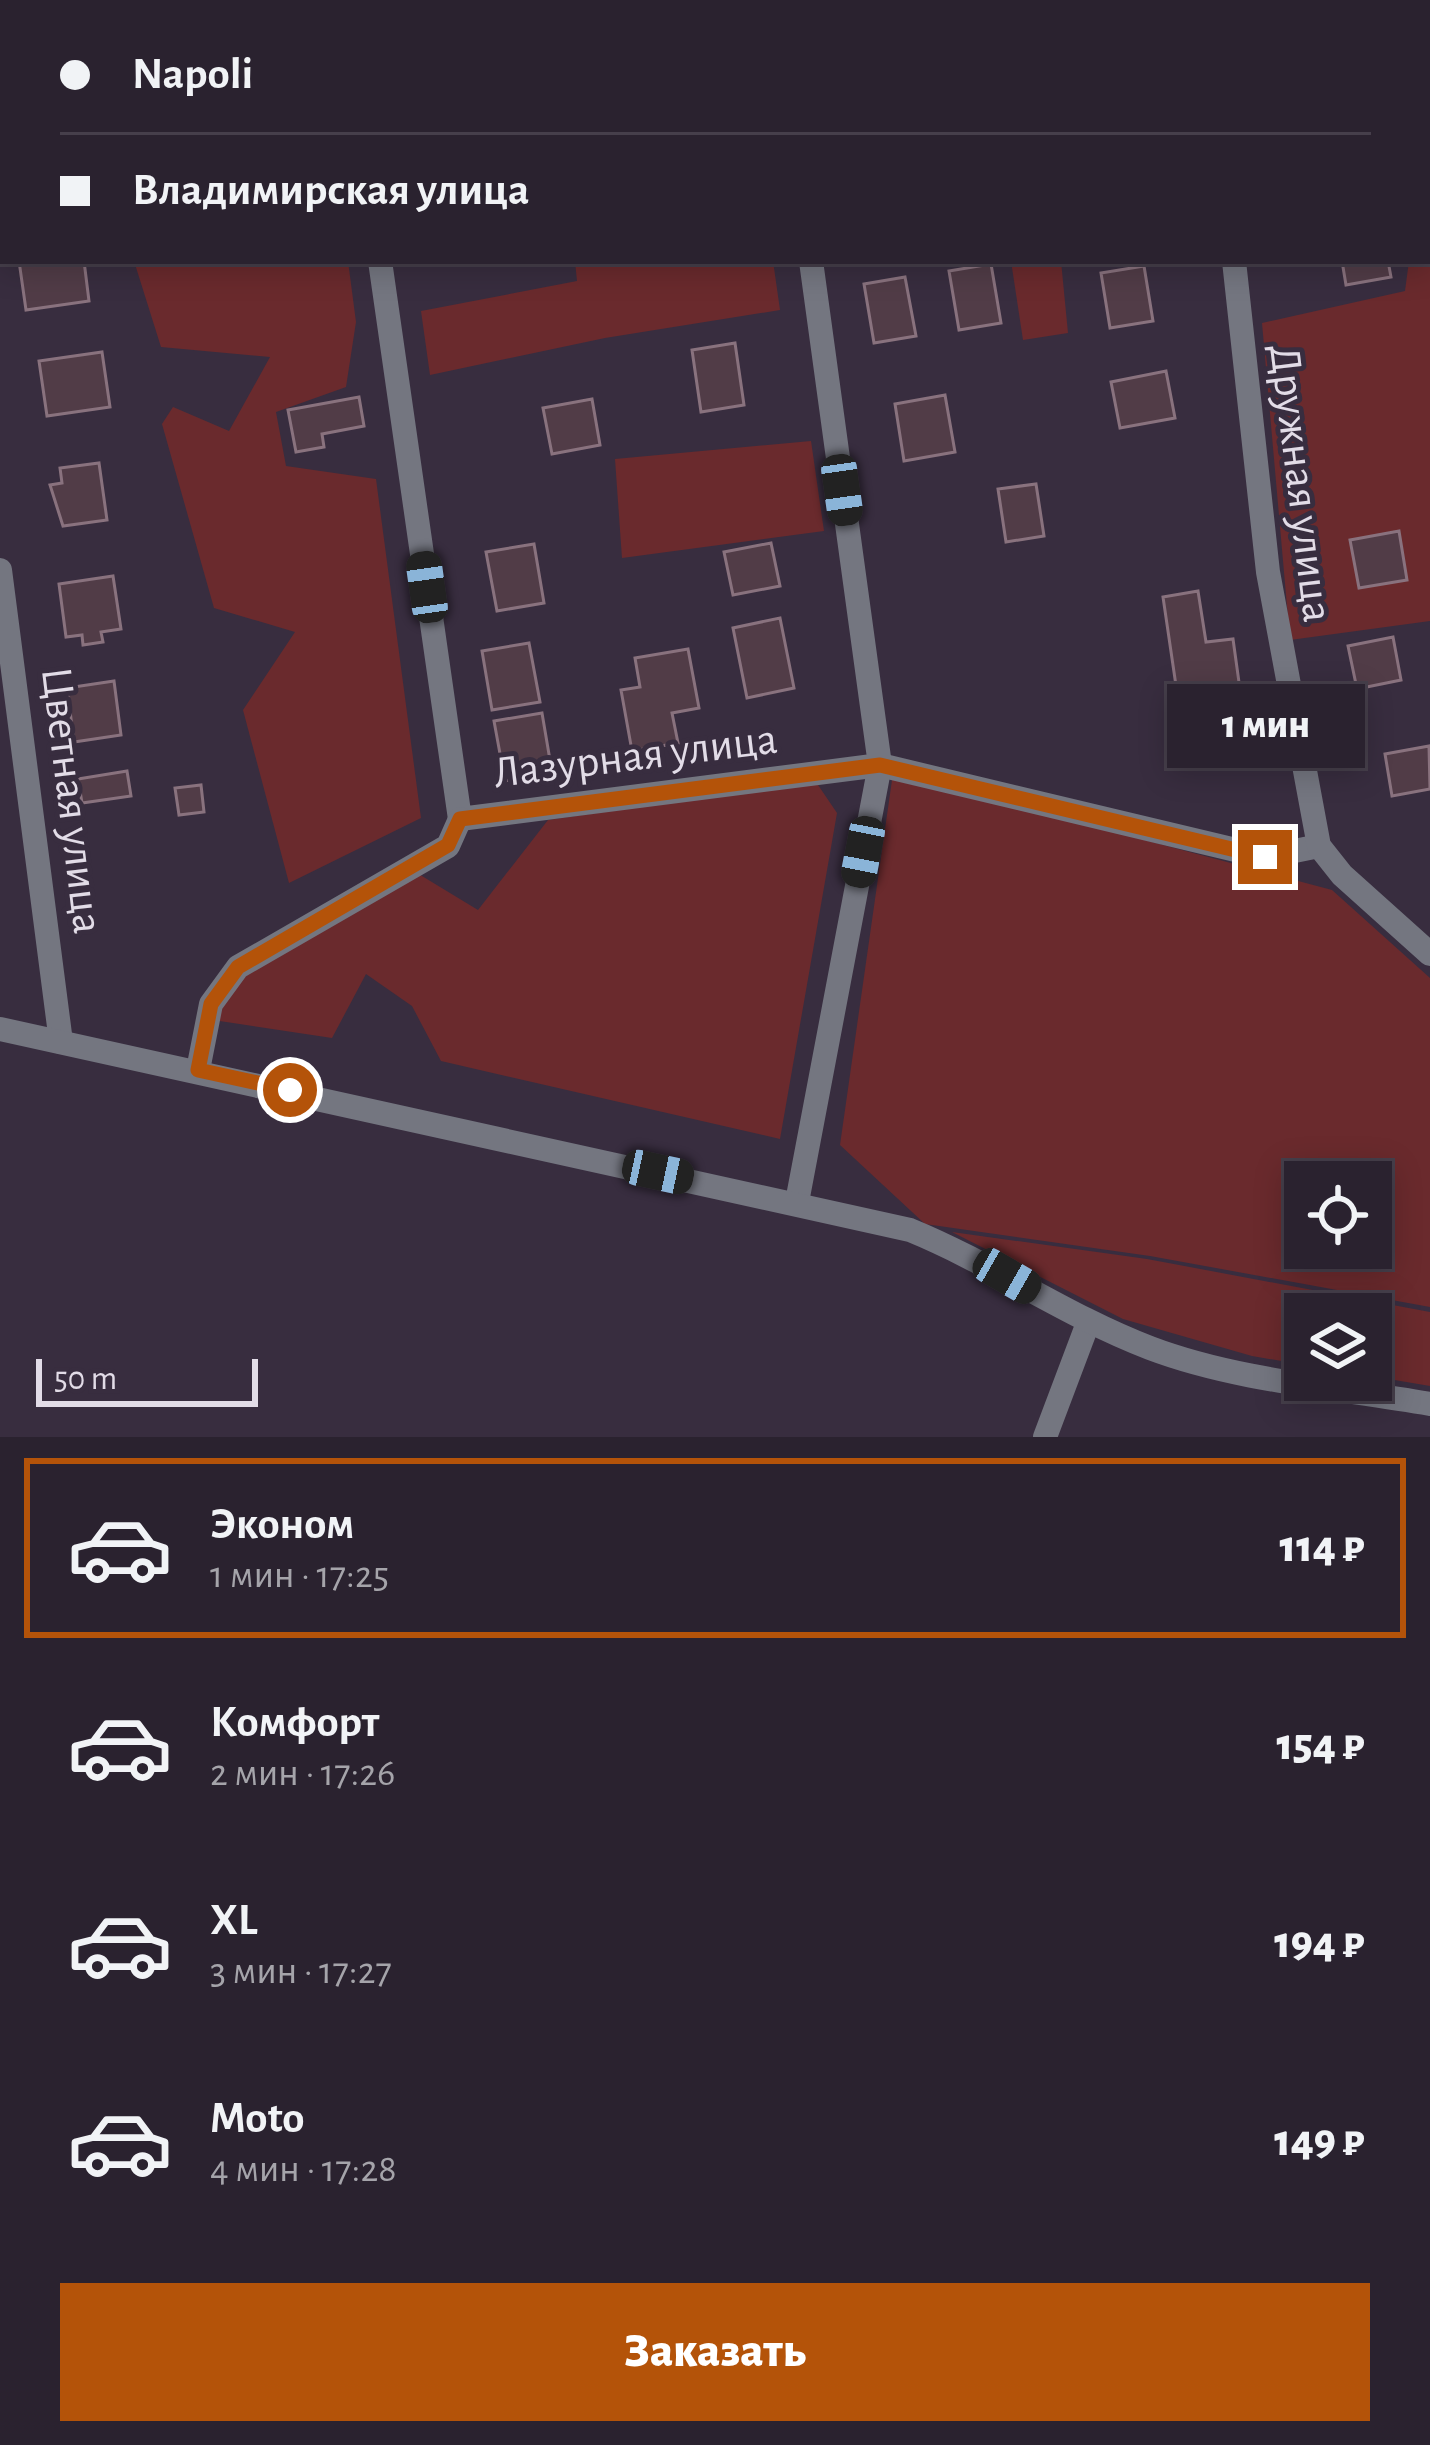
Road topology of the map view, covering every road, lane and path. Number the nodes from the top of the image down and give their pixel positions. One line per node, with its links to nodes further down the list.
1 (380, 264): 6 (street, Лазурная улица)
2 (811, 264): 5 (street)
3 (1234, 264): 7 (street, Дружная улица)
4 (0, 570): 10 (street, Цветная улица)
5 (880, 765): 6 (street, Лазурная улица); 7 (street); 12 (street)
6 (460, 819): 11 (street)
7 (1319, 846): 8 (street)
8 (1430, 954)
9 (0, 1029): 10 (street)
10 (61, 1042): 11 (street)
11 (198, 1070): 12 (street)
12 (797, 1202): 13 (street)
13 (1088, 1323): 14 (street); 15 (street)
14 (1430, 1404)
15 (1045, 1437)

